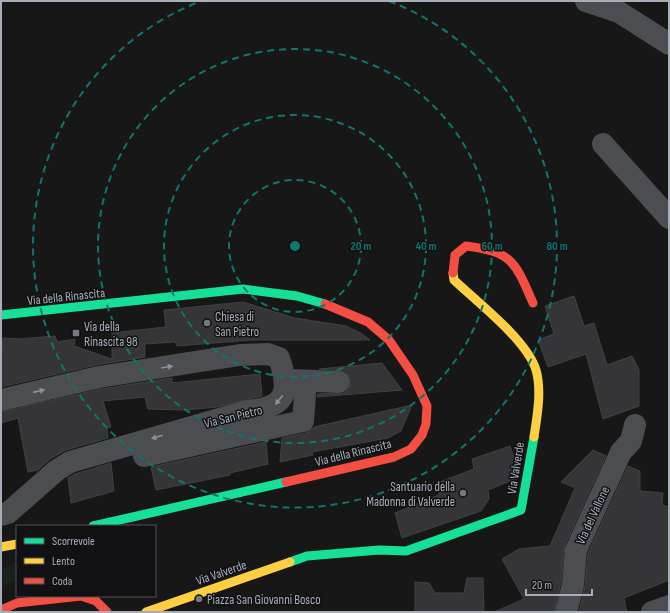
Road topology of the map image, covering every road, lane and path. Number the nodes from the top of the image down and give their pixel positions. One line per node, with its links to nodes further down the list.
1 (586, 1): 2 (street)
2 (669, 44)
3 (603, 144): 4 (street)
4 (669, 218)
5 (533, 303): 22 (street, Via Valverde)
6 (1, 315): 14 (street, Via della Rinascita)
7 (284, 380): 8 (street); 10 (street, Via San Pietro, one-way to 7); 13 (street, Via San Pietro, one-way to 13)
8 (306, 381): 9 (street); 12 (street)
9 (339, 382)
10 (1, 400)
11 (635, 425): 23 (street, Via del Vallone)
12 (144, 456)
13 (1, 515)
14 (97, 525)
15 (16, 544): 16 (street)
16 (1, 547)
17 (72, 597): 20 (street)
18 (84, 597): 21 (street)
19 (669, 606): 24 (street)
20 (1, 610)
21 (107, 612)
22 (146, 612)
23 (566, 612)
24 (652, 612)

